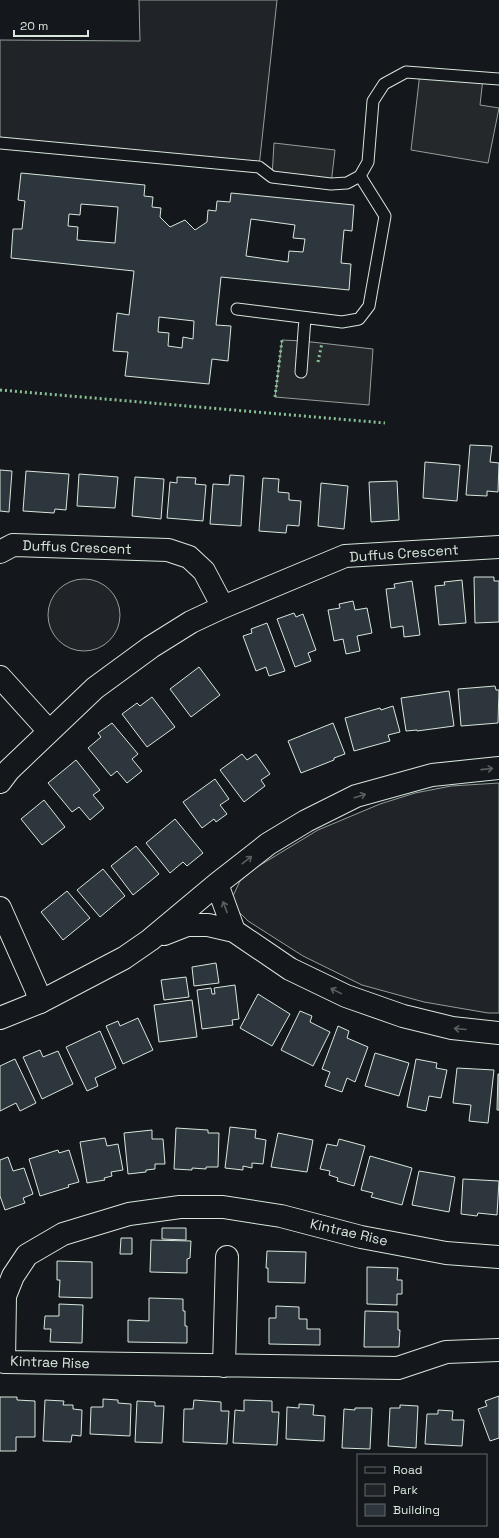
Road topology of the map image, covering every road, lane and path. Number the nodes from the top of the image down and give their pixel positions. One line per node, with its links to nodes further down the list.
1 (499, 79): 3 (lane)
2 (0, 143): 3 (lane)
3 (360, 176): 5 (lane)
4 (237, 309): 5 (lane)
5 (305, 318): 6 (lane)
6 (300, 372)
7 (499, 547): 9 (street, Duffus Crescent)
8 (0, 552): 9 (street, Duffus Crescent)
9 (223, 607): 11 (street, Duffus Crescent)
10 (0, 677): 11 (street)
11 (49, 731): 13 (street, Duffus Crescent)
12 (499, 768): 14 (street, one-way to 12)
13 (0, 782)
14 (216, 884): 16 (street, one-way to 14); 17 (street)
15 (0, 908): 18 (street)
16 (234, 931): 17 (street); 20 (street, one-way to 16)
17 (150, 940): 18 (street)
18 (40, 1002): 19 (street)
19 (0, 1018)
20 (499, 1032)
21 (499, 1256): 23 (street, Kintrae Rise)
22 (227, 1257): 26 (street)
23 (6, 1275): 25 (street, Kintrae Rise)
24 (499, 1350): 26 (street, Kintrae Rise)
25 (2, 1362): 26 (street, Kintrae Rise)
26 (224, 1366)

